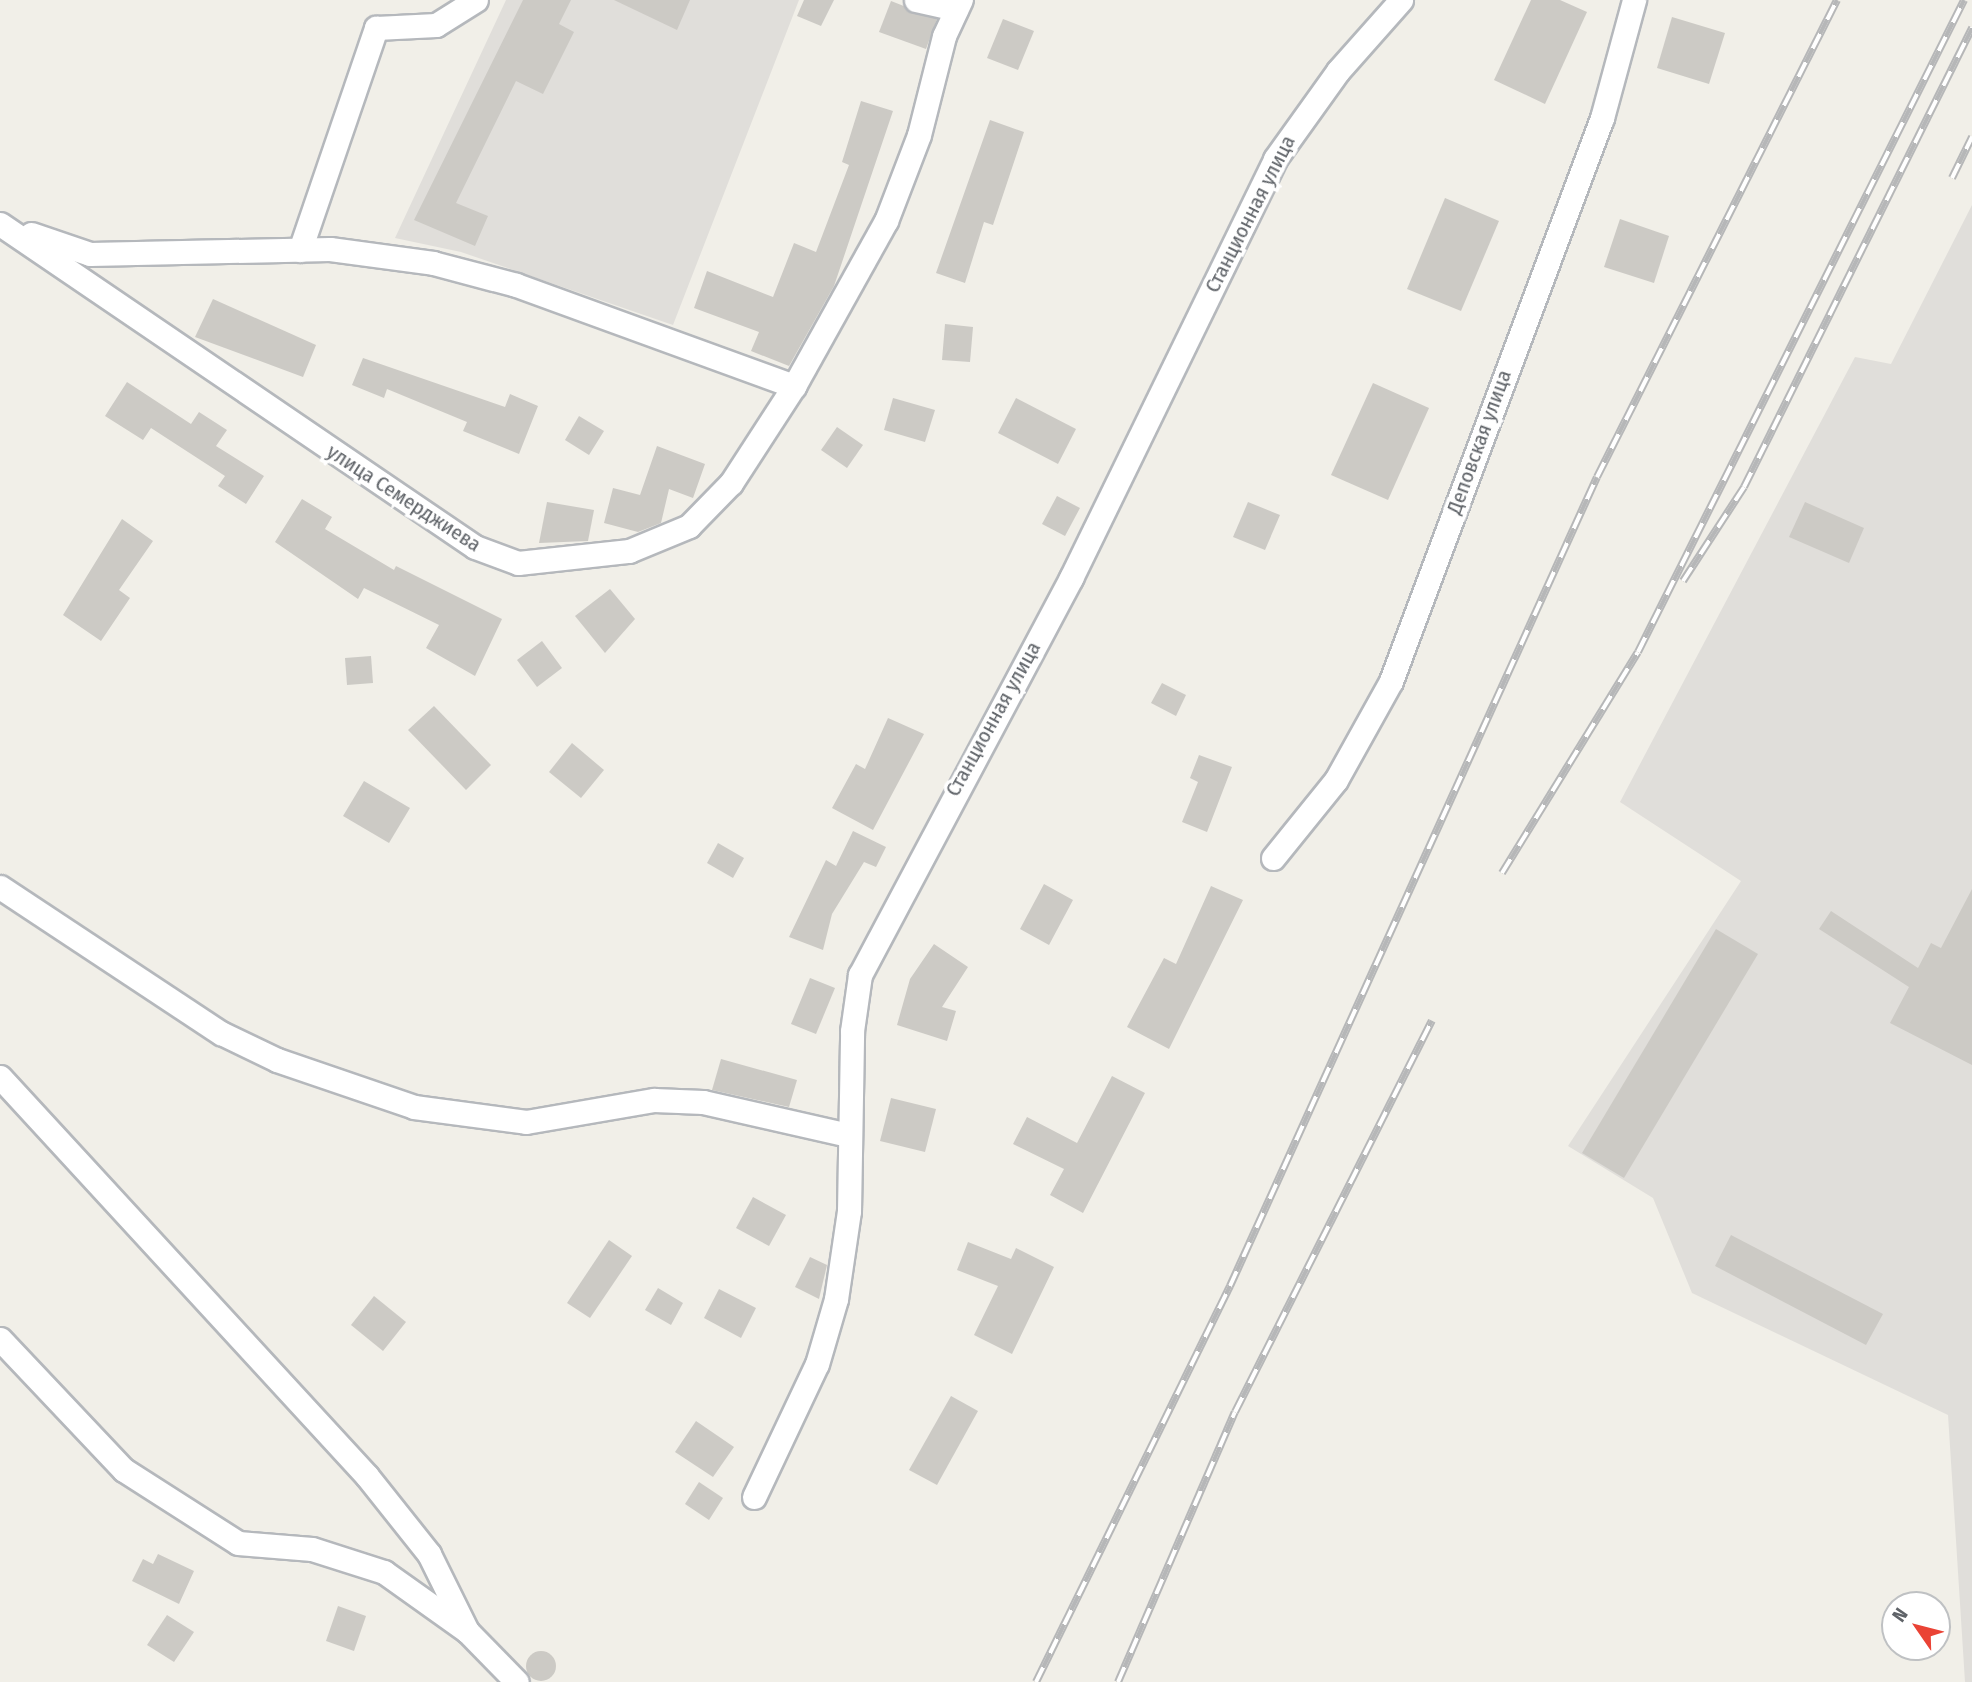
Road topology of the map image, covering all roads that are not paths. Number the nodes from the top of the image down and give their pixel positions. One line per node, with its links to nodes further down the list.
1 (476, 0): 7 (street)
2 (916, 0): 5 (street)
3 (1401, 0): 12 (street, Станционная улица)
4 (1634, 0): 9 (street, Деповская улица)
5 (958, 4): 8 (street, улица Семерджиева)
6 (0, 222): 7 (street); 8 (street, улица Семерджиева)
7 (300, 250): 8 (street)
8 (794, 386)
9 (1273, 858)
10 (0, 887): 12 (street)
11 (0, 1077): 15 (street)
12 (848, 1135): 14 (street, Станционная улица)
13 (0, 1339): 15 (street)
14 (754, 1497)
15 (467, 1631): 16 (street)
16 (517, 1682)

